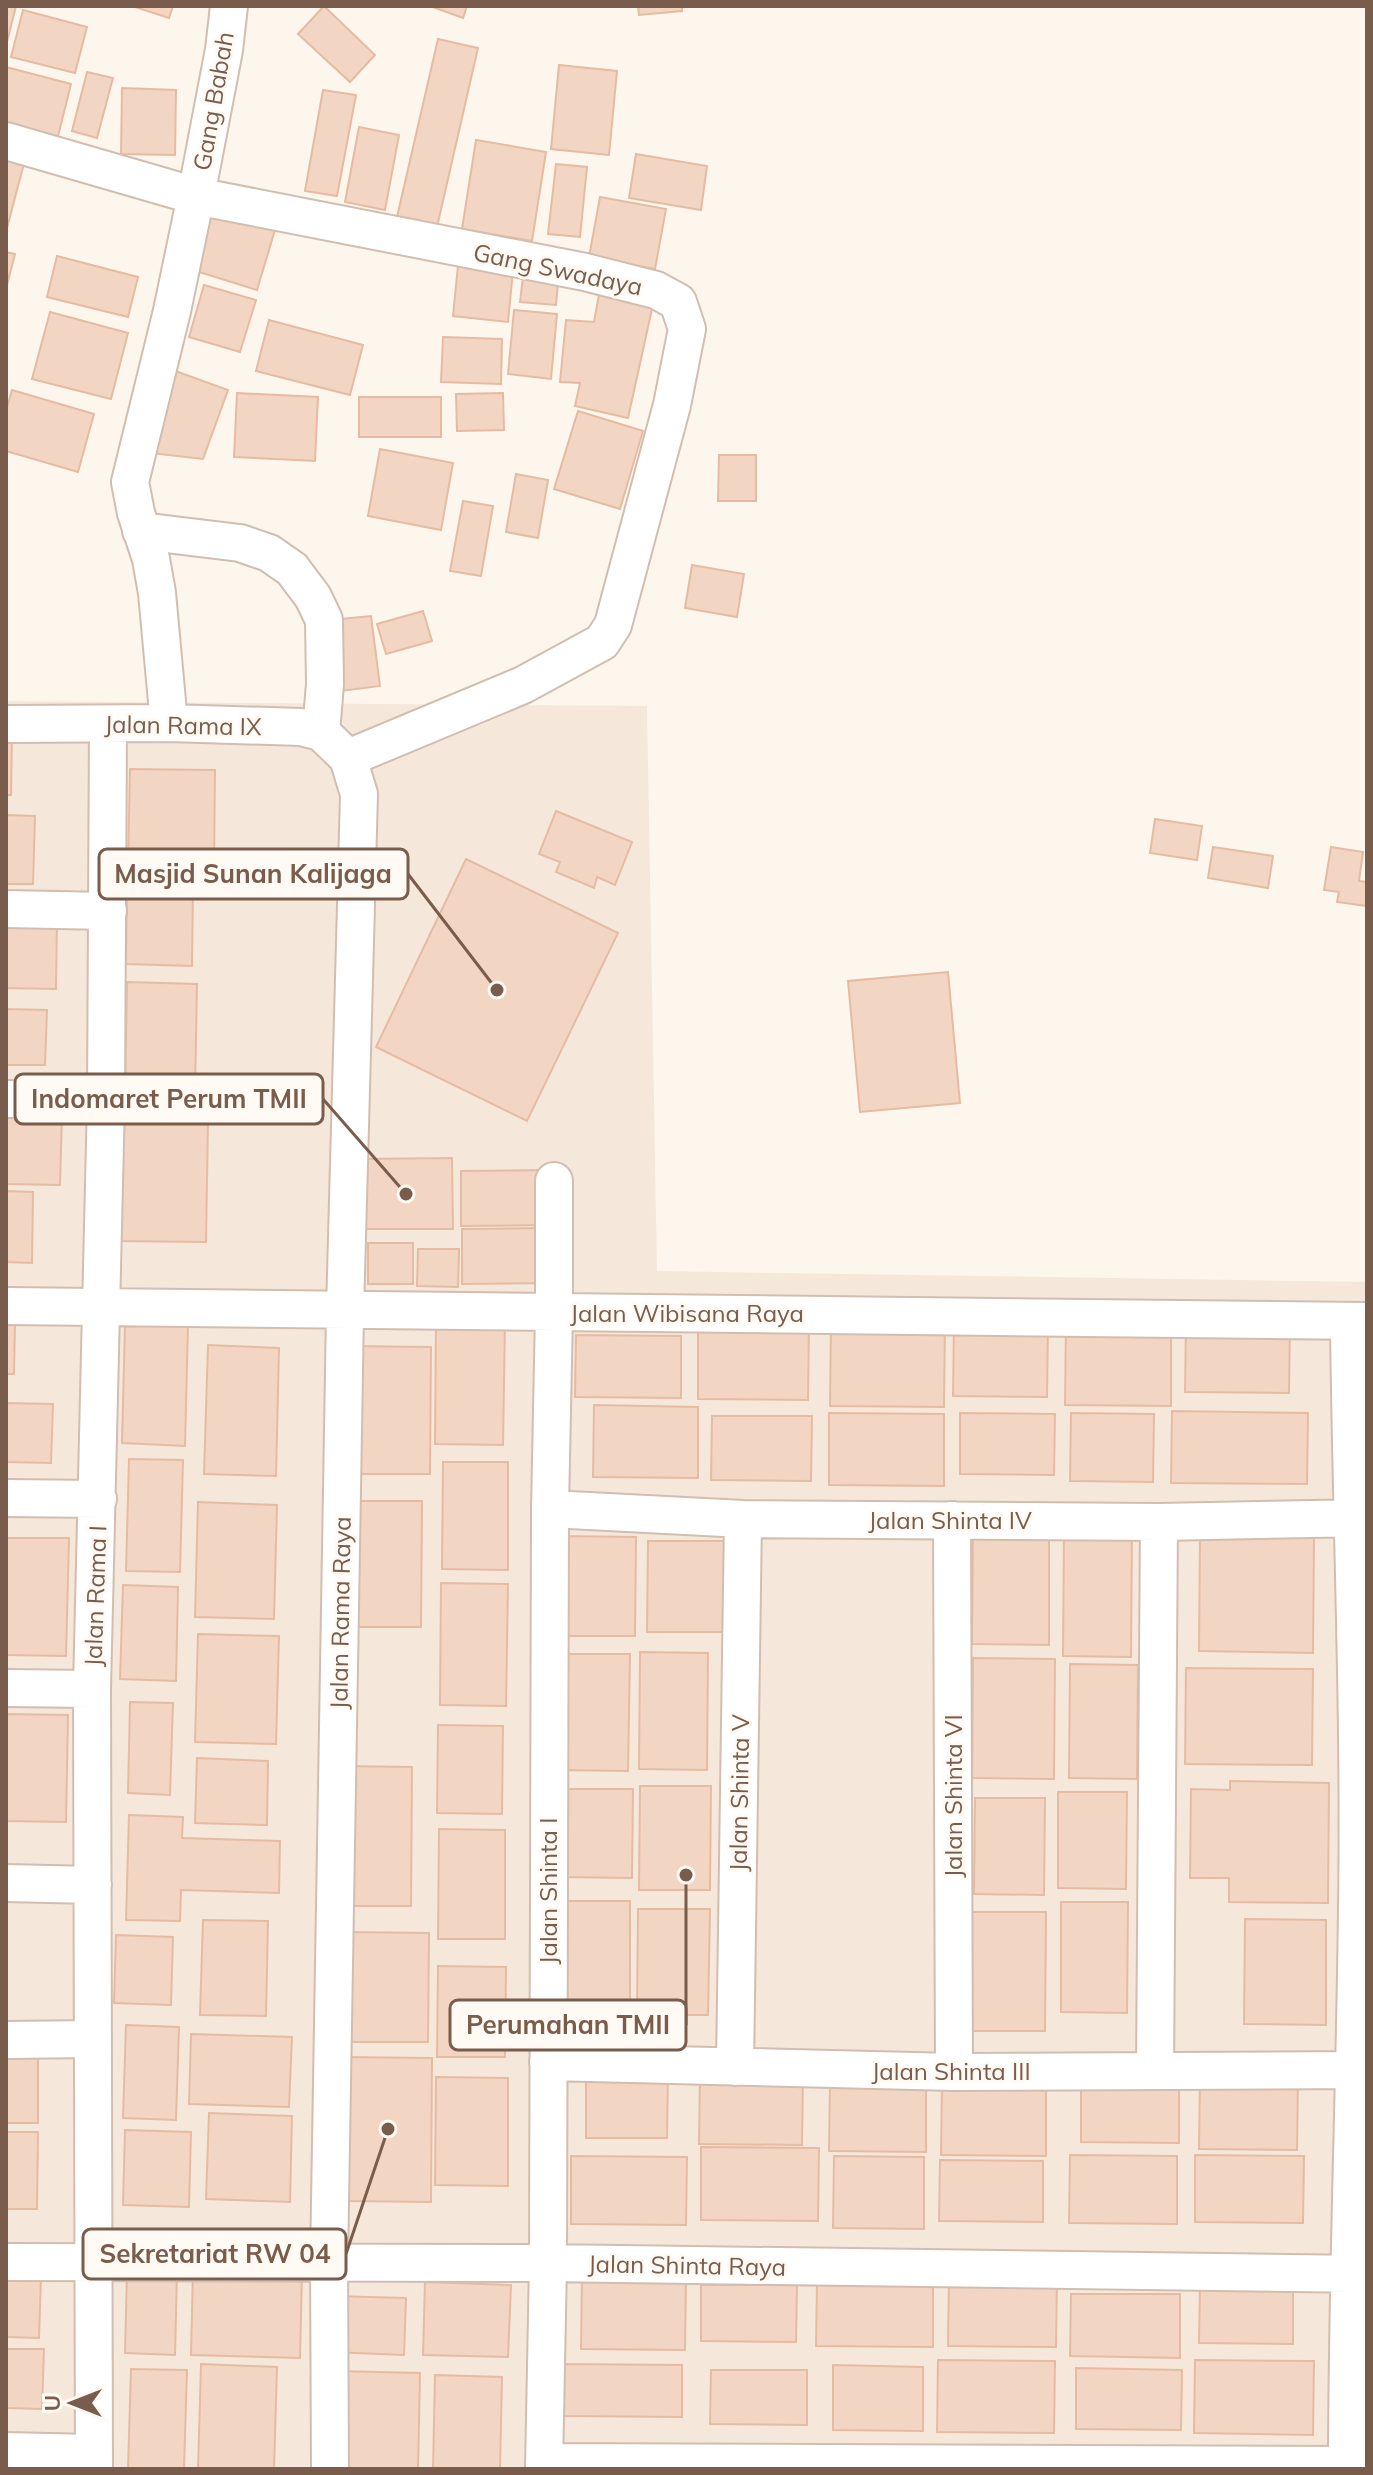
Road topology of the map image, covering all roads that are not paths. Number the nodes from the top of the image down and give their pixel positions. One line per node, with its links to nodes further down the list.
1 (229, 6): 3 (street, Gang Babah)
2 (6, 141): 3 (street, Gang Swadaya)
3 (196, 196): 4 (street, Gang Babah); 9 (street, Gang Swadaya)
4 (141, 531): 5 (street, Gang Babah); 8 (street)
5 (169, 723): 7 (street, Jalan Rama IX); 8 (street, Jalan Rama IX)
6 (6, 724): 7 (street, Jalan Rama IX)
7 (108, 724): 11 (street, Jalan Rama I)
8 (321, 732): 9 (street)
9 (348, 758): 17 (street, Jalan Rama Raya)
10 (6, 909): 11 (street)
11 (108, 911): 13 (street, Jalan Rama I)
12 (6, 1099): 13 (street)
13 (106, 1100): 16 (street, Jalan Rama I)
14 (554, 1181): 18 (street, Jalan Shinta I)
15 (6, 1306): 16 (street, Jalan Wibisana Raya)
16 (101, 1308): 17 (street, Jalan Wibisana Raya); 21 (street, Jalan Rama I)
17 (345, 1311): 18 (street, Jalan Wibisana Raya); 42 (street, Jalan Rama Raya)
18 (554, 1312): 19 (street, Jalan Wibisana Raya); 22 (street, Jalan Shinta I)
19 (1358, 1321): 23 (street)
20 (6, 1498): 21 (street)
21 (98, 1499): 28 (street, Jalan Rama I)
22 (550, 1509): 24 (street, Jalan Shinta IV); 35 (street, Jalan Shinta I)
23 (1359, 1518): 26 (street, Jalan Shinta IV); 29 (street)
24 (743, 1519): 25 (street, Jalan Shinta IV); 36 (street, Jalan Shinta V)
25 (952, 1520): 26 (street, Jalan Shinta IV); 39 (street, Jalan Shinta VI)
26 (1159, 1522): 38 (street)
27 (6, 1688): 28 (street)
28 (92, 1689): 31 (street, Jalan Rama I)
29 (1362, 1716): 32 (street)
30 (6, 1883): 31 (street)
31 (93, 1885): 33 (street, Jalan Rama I)
32 (1362, 1906): 37 (street)
33 (93, 2039): 34 (street); 41 (street, Jalan Rama I)
34 (6, 2040)
35 (548, 2062): 36 (street, Jalan Shinta III); 43 (street, Jalan Shinta I)
36 (735, 2067): 39 (street, Jalan Shinta III)
37 (1354, 2070): 38 (street, Jalan Shinta III); 44 (street)
38 (1155, 2071): 39 (street, Jalan Shinta III)
39 (954, 2072)
40 (6, 2262): 41 (street, Jalan Shinta Raya)
41 (93, 2262): 42 (street, Jalan Shinta Raya); 46 (street, Jalan Rama I)
42 (329, 2262): 43 (street, Jalan Shinta Raya); 49 (street, Jalan Rama Raya)
43 (548, 2263): 44 (street, Jalan Shinta Raya); 47 (street, Jalan Shinta I)
44 (1358, 2274): 48 (street)
45 (6, 2451): 46 (street)
46 (94, 2461)
47 (544, 2466): 48 (street)
48 (1354, 2466)
49 (330, 2469)

